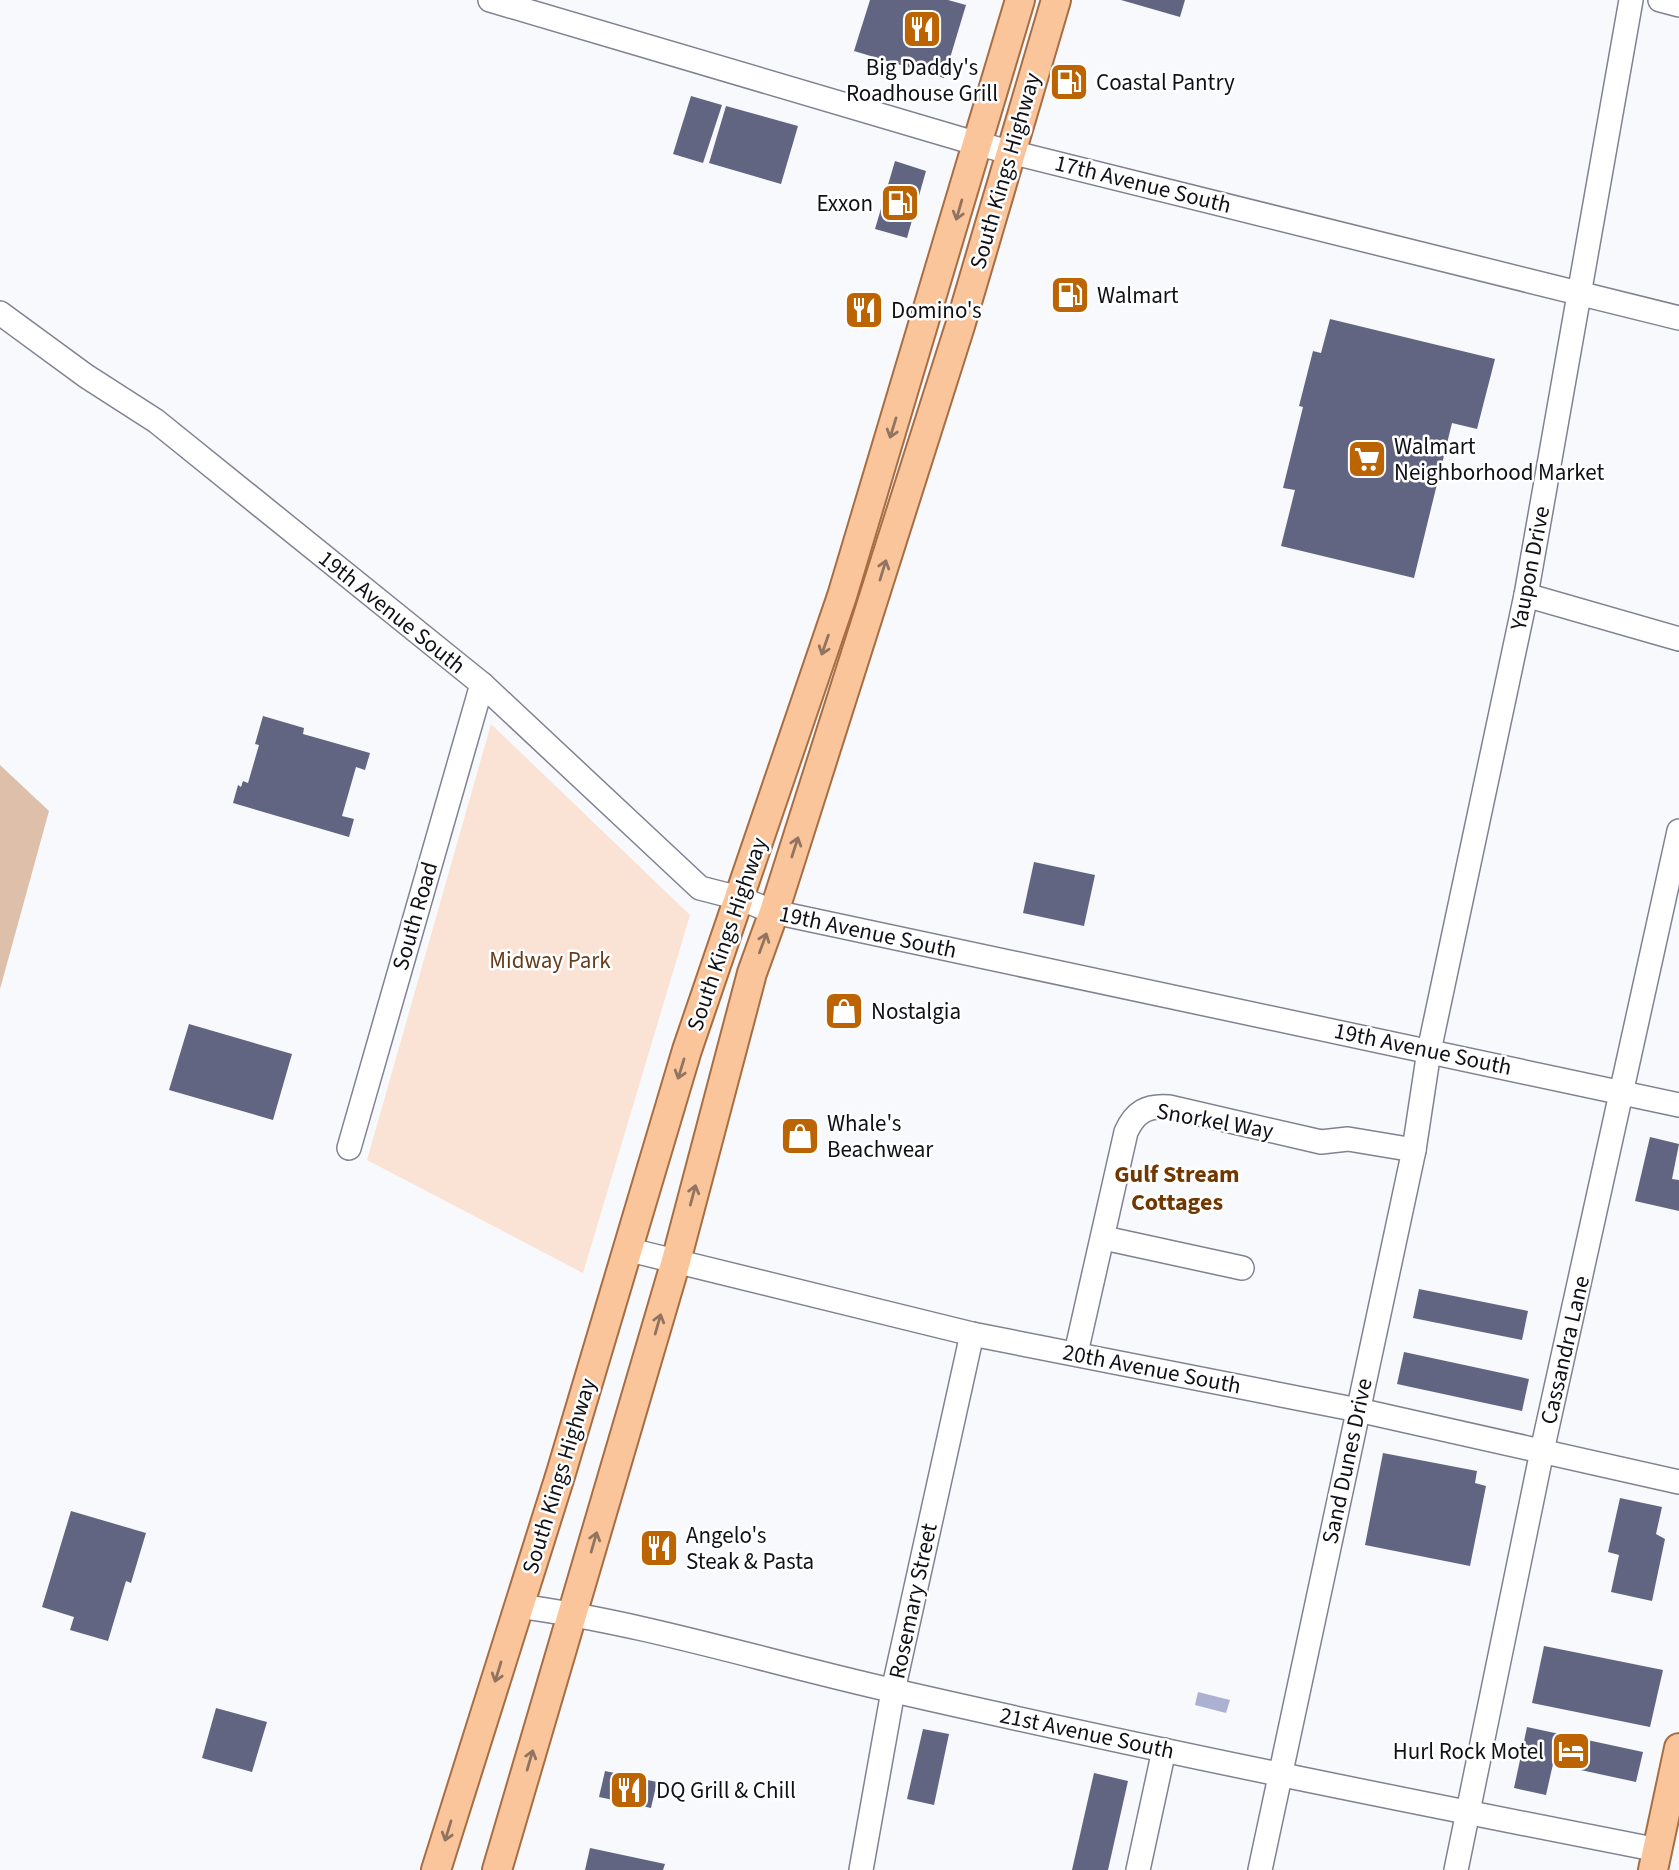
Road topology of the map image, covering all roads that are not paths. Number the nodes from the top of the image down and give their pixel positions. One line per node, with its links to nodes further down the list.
1 (490, 0): 7 (street, 17th Avenue South)
2 (1020, 0): 7 (main road, South Kings Highway)
3 (1056, 0): 8 (main road, South Kings Highway)
4 (1631, 0): 9 (street, Yaupon Drive)
5 (1660, 0): 6 (street)
6 (1679, 5)
7 (978, 144): 8 (street, 17th Avenue South); 16 (main road, South Kings Highway, one-way to 16)
8 (1011, 152): 9 (street, 17th Avenue South); 17 (main road, South Kings Highway, one-way to 8)
9 (1580, 292): 11 (street, 17th Avenue South); 12 (street, Yaupon Drive)
10 (0, 313): 14 (street, 19th Avenue South)
11 (1679, 318)
12 (1527, 596): 13 (street); 18 (street, Yaupon Drive)
13 (1679, 639)
14 (482, 684): 16 (street, 19th Avenue South); 21 (street, South Road)
15 (1678, 846): 19 (street, Cassandra Lane)
16 (739, 898): 17 (street, 19th Avenue South); 24 (main road, South Kings Highway, one-way to 24)
17 (774, 912): 18 (street, 19th Avenue South); 25 (main road, South Kings Highway, one-way to 17)
18 (1429, 1051): 19 (street, 19th Avenue South); 22 (street, Sand Dunes Drive)
19 (1624, 1092): 20 (street, 19th Avenue South); 30 (street, Cassandra Lane)
20 (1679, 1105)
21 (349, 1147)
22 (1414, 1150): 23 (street, Snorkel Way); 29 (street, Sand Dunes Drive)
23 (1104, 1238): 26 (street); 28 (street, Snorkel Way)
24 (626, 1249): 25 (street, 20th Avenue South); 32 (main road, South Kings Highway)
25 (676, 1261): 27 (street, 20th Avenue South); 33 (main road, South Kings Highway, one-way to 25)
26 (1242, 1268)
27 (972, 1334): 28 (street, 20th Avenue South); 34 (street, Rosemary Street)
28 (1076, 1353): 29 (street, 20th Avenue South)
29 (1358, 1409): 30 (street, 20th Avenue South); 37 (street, Sand Dunes Drive)
30 (1542, 1451): 31 (street, 20th Avenue South); 38 (street, Cassandra Lane)
31 (1679, 1482)
32 (518, 1606): 33 (street, 21st Avenue South); 40 (main road, South Kings Highway, one-way to 40)
33 (573, 1614): 34 (street, 21st Avenue South); 41 (main road, South Kings Highway, one-way to 33)
34 (893, 1691): 36 (street, 21st Avenue South); 42 (street, Rosemary Street)
35 (1679, 1748): 39 (main road)
36 (1164, 1750): 37 (street, 21st Avenue South); 43 (street)
37 (1280, 1775): 38 (street, 21st Avenue South); 44 (street, Sand Dunes Drive)
38 (1468, 1811): 39 (street, 21st Avenue South); 45 (street, Cassandra Lane)
39 (1656, 1860)
40 (436, 1870)
41 (497, 1870)
42 (861, 1870)
43 (1138, 1870)
44 (1260, 1870)
45 (1455, 1870)

